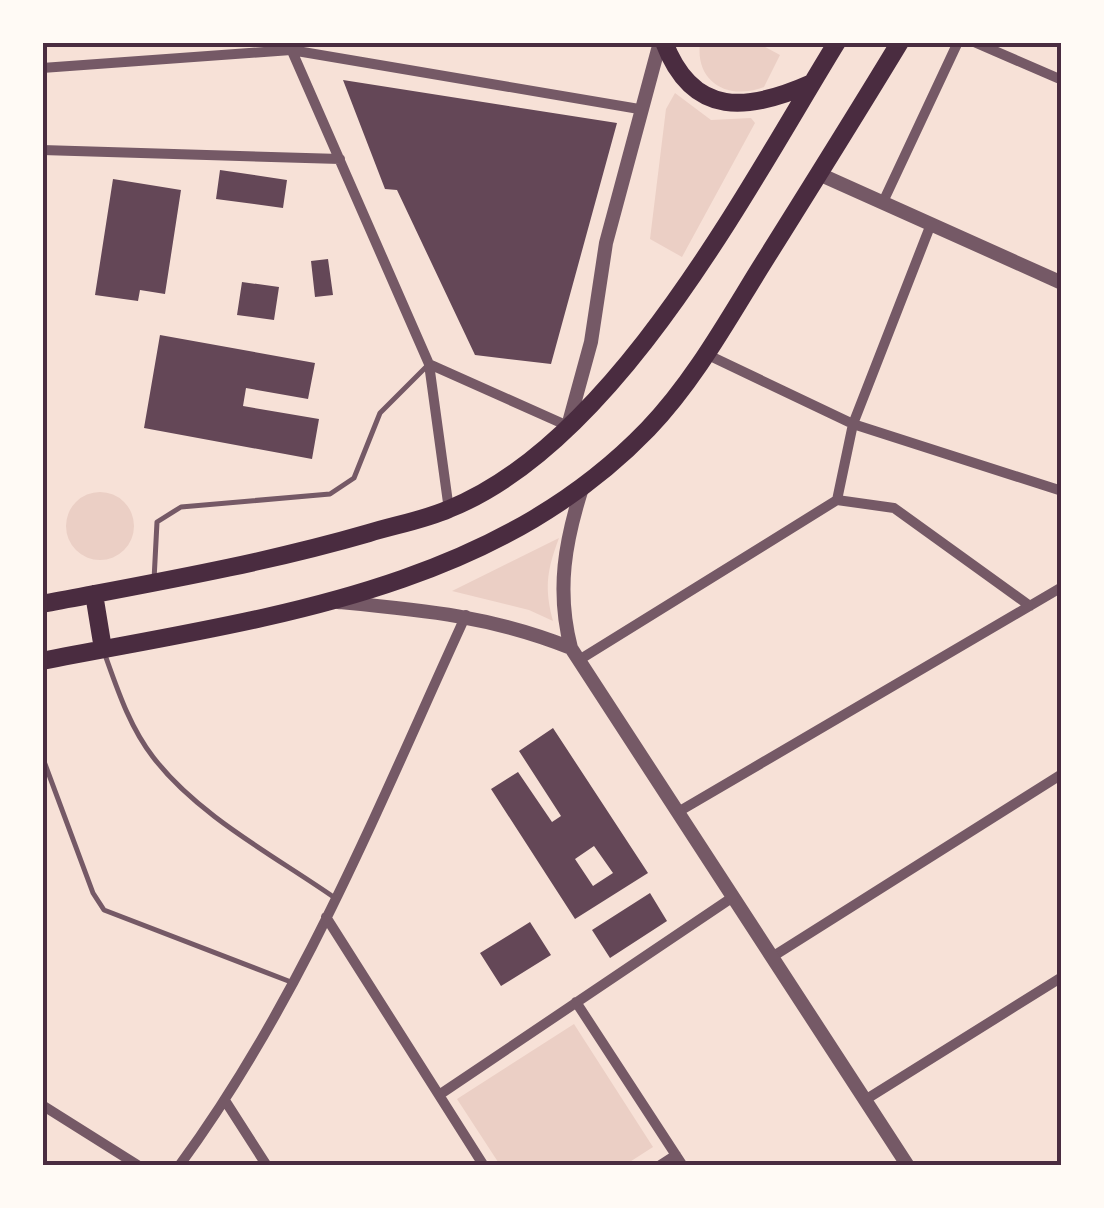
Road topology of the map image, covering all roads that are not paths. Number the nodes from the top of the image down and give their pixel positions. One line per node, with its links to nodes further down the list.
1 (662, 42): 9 (main road); 10 (street)
2 (837, 42): 9 (main road)
3 (900, 42): 13 (main road)
4 (958, 42): 14 (street)
5 (974, 42): 8 (street)
6 (289, 46): 7 (street); 10 (street); 12 (street)
7 (42, 68)
8 (1062, 80)
9 (812, 82): 20 (main road)
10 (639, 110): 20 (street)
11 (42, 150): 12 (street)
12 (340, 158): 18 (street)
13 (819, 174): 14 (street); 17 (main road)
14 (882, 202): 15 (street)
15 (931, 224): 16 (street); 19 (street)
16 (1062, 283)
17 (706, 354): 19 (street); 21 (main road)
18 (429, 364): 20 (street); 24 (street); 25 (lane)
19 (853, 424): 22 (street); 23 (street)
20 (568, 426): 24 (main road)
21 (583, 485): 28 (main road); 33 (street)
22 (1062, 491)
23 (837, 500): 30 (street); 33 (street)
24 (449, 510): 25 (main road)
25 (154, 583): 27 (main road)
26 (1062, 588): 30 (street)
27 (94, 594): 29 (main road); 32 (main road)
28 (337, 602): 31 (street); 32 (main road)
29 (42, 604)
30 (1030, 606): 37 (street)
31 (466, 614): 33 (street); 39 (street)
32 (103, 649): 34 (main road); 39 (lane)
33 (575, 654): 37 (street)
34 (42, 662)
35 (42, 756): 43 (lane)
36 (1062, 774): 41 (street)
37 (678, 812): 38 (street)
38 (733, 897): 41 (street); 44 (street)
39 (336, 898): 40 (street)
40 (326, 917): 43 (street); 45 (street)
41 (772, 957): 46 (street)
42 (1062, 977): 46 (street)
43 (291, 982): 47 (street)
44 (576, 1002): 45 (street); 49 (street)
45 (439, 1095): 53 (street)
46 (865, 1100): 56 (street)
47 (226, 1102): 51 (street); 52 (street)
48 (42, 1106): 50 (street)
49 (676, 1155): 54 (street); 55 (street)
50 (139, 1166)
51 (179, 1166)
52 (267, 1166)
53 (484, 1166)
54 (659, 1166)
55 (683, 1166)
56 (908, 1166)

